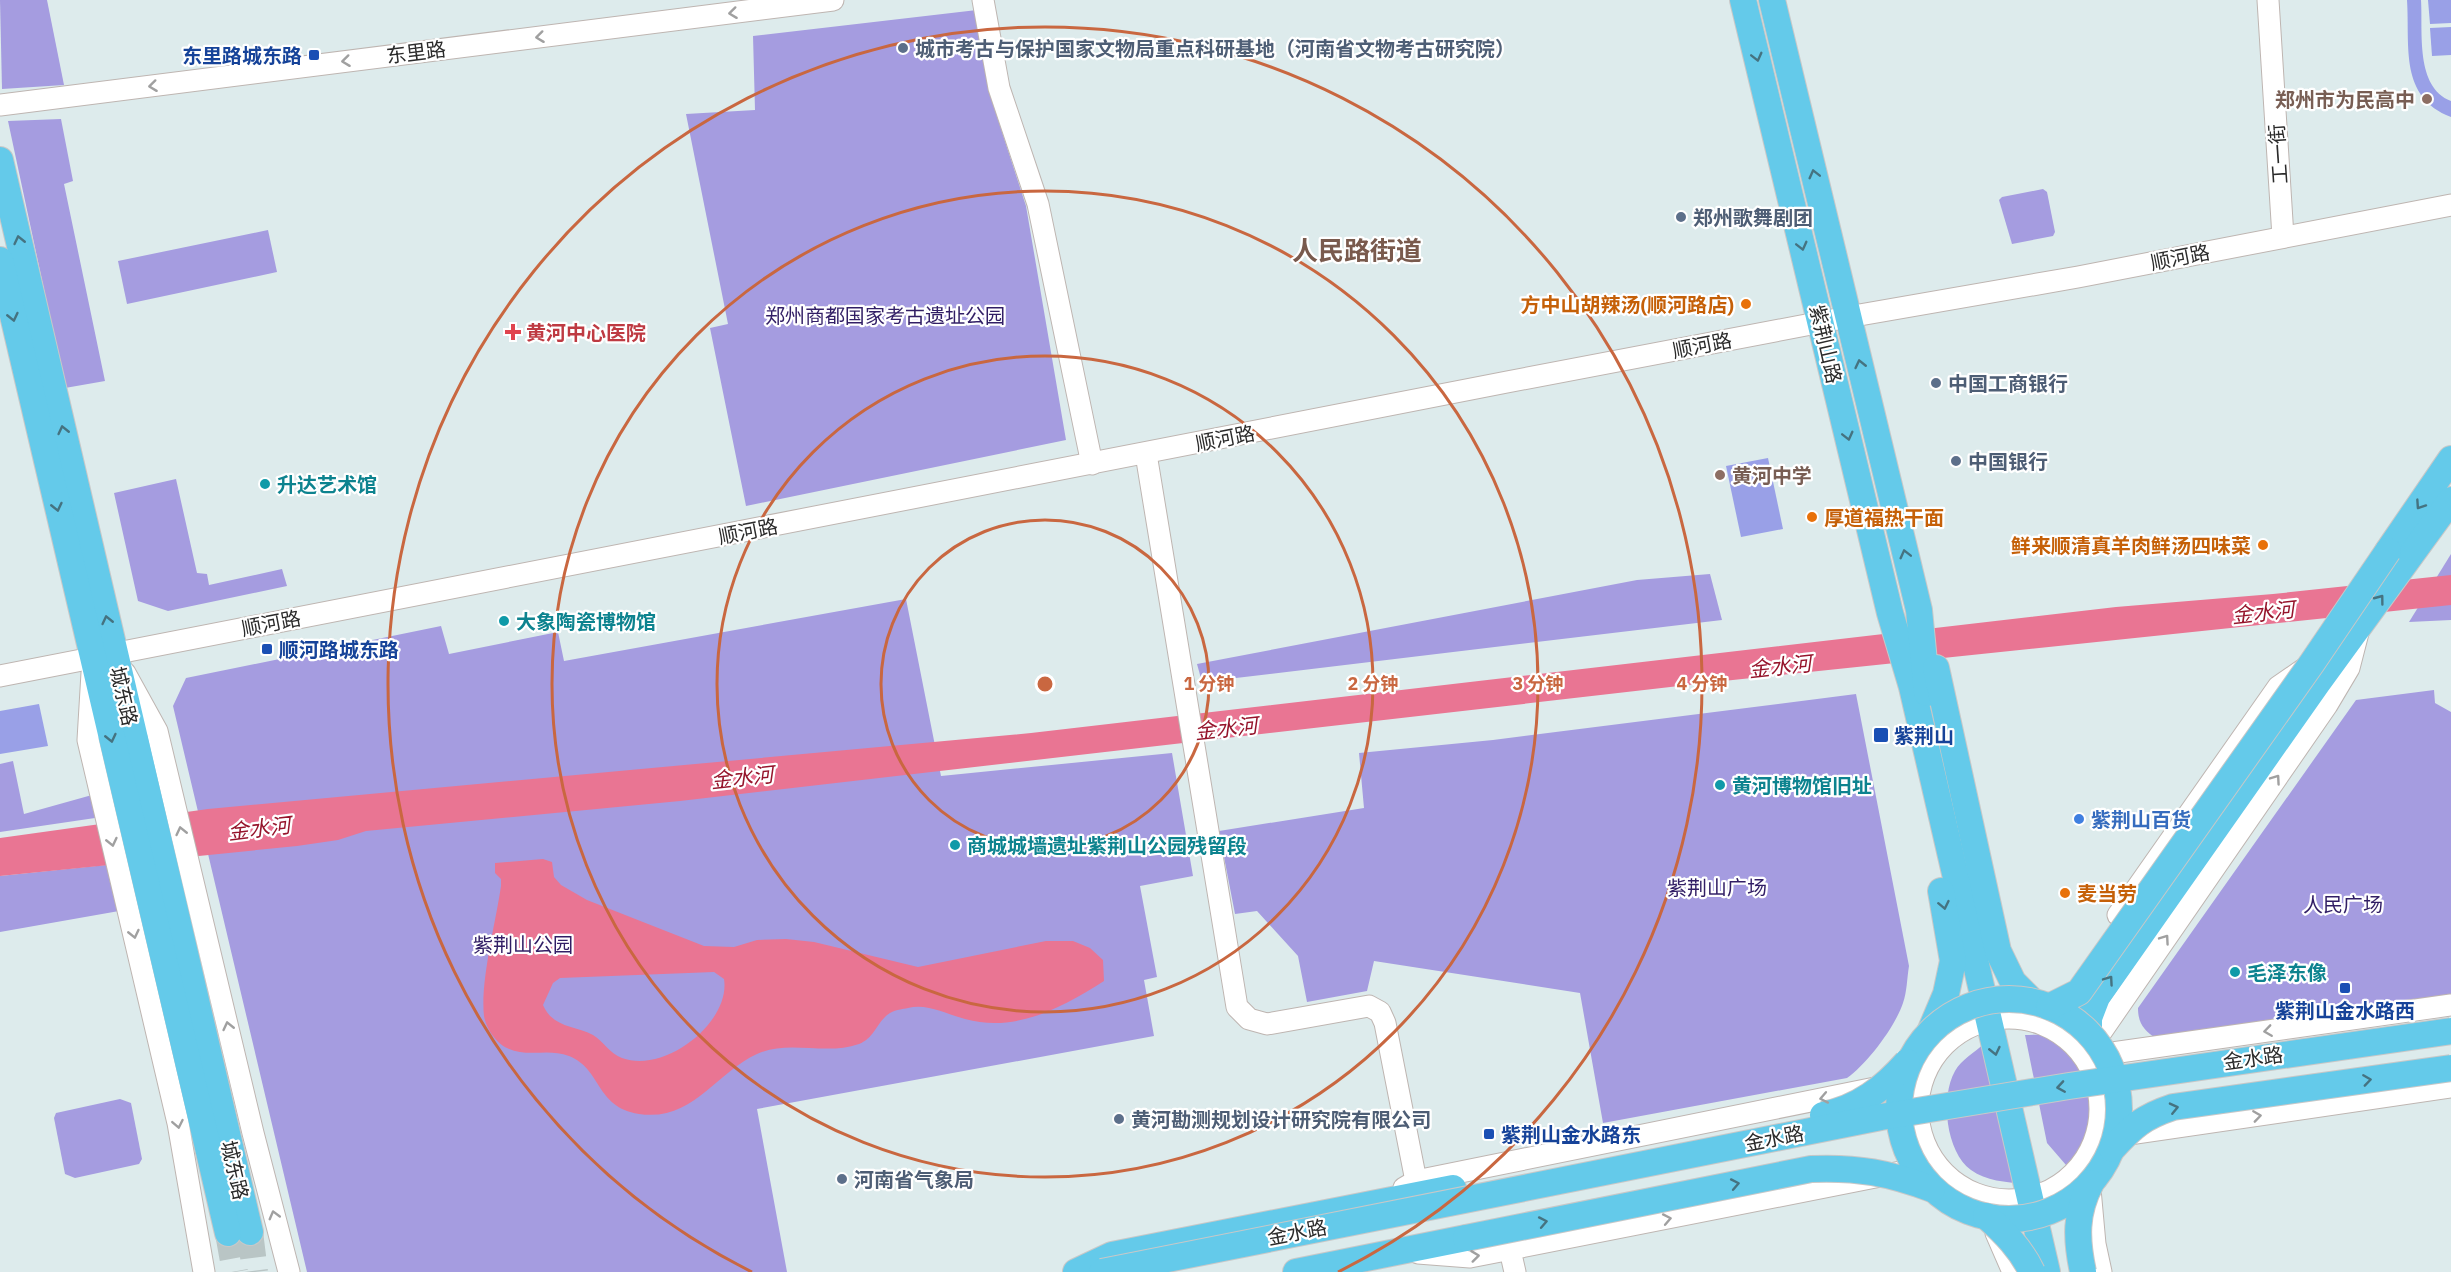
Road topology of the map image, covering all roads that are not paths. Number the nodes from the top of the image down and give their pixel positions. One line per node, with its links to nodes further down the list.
1 (833, 0): 6 (street, 东里路, one-way to 6)
2 (983, 0): 15 (street)
3 (1743, 0): 12 (main road, 紫荆山路, one-way to 12)
4 (1772, 0): 11 (main road, 紫荆山路, one-way to 4)
5 (2268, 0): 9 (street, 工一街)
6 (0, 105)
7 (0, 160): 17 (main road, 城东路, one-way to 7)
8 (2451, 205): 9 (street, 顺河路)
9 (2283, 237): 11 (street, 顺河路)
10 (0, 260): 17 (main road, 城东路, one-way to 17)
11 (1848, 317): 12 (street, 顺河路); 19 (main road, 紫荆山路, one-way to 11)
12 (1821, 323): 13 (street, 顺河路); 19 (main road, 紫荆山路, one-way to 19)
13 (1146, 454): 15 (street, 顺河路); 35 (street)
14 (2451, 459): 23 (main road, one-way to 23, bridge)
15 (1092, 464): 17 (street, 顺河路)
16 (2451, 500): 28 (main road, one-way to 16)
17 (100, 657): 18 (street, 顺河路); 20 (main road, 城东路); 20 (street, one-way to 20)
18 (0, 676)
19 (1918, 685): 23 (main road); 24 (main road); 27 (main road, one-way to 27)
20 (138, 801): 21 (main road, 城东路); 21 (street, one-way to 21)
21 (154, 872): 40 (main road, 城东路); 43 (street, one-way to 43); 44 (street, one-way to 21)
22 (2451, 1005): 28 (street, one-way to 28)
23 (2041, 1011): 24 (street); 27 (main road, bridge); 28 (main road, bridge)
24 (1997, 1019): 30 (street); 37 (main road)
25 (2451, 1022): 28 (main road)
26 (2451, 1031): 46 (main road, 金水路, one-way to 46, bridge)
27 (1930, 1032): 30 (main road, bridge)
28 (2091, 1045): 33 (main road, bridge)
29 (2451, 1048): 47 (main road, 金水路, bridge)
30 (1917, 1068): 34 (street); 35 (street, one-way to 35); 36 (main road, bridge); 38 (main road, bridge)
31 (2451, 1068): 33 (main road, one-way to 31, bridge)
32 (2451, 1087): 33 (street, one-way to 32)
33 (2096, 1157): 37 (street); 39 (main road, bridge); 54 (main road, bridge); 55 (street)
34 (1936, 1165): 39 (street); 41 (street, one-way to 34)
35 (1416, 1181): 38 (street)
36 (1936, 1191): 39 (main road, bridge); 42 (main road, one-way to 36, bridge)
37 (2038, 1195): 39 (street); 52 (main road); 53 (main road)
38 (1382, 1202): 45 (main road)
39 (1982, 1206): 50 (street); 51 (main road, bridge)
40 (239, 1233)
41 (1510, 1250): 42 (street, one-way to 41); 49 (street)
42 (1396, 1252): 48 (main road)
43 (204, 1272)
44 (289, 1272)
45 (1076, 1272)
46 (1102, 1272)
47 (1191, 1272)
48 (1296, 1272)
49 (1515, 1272)
50 (2013, 1272)
51 (2032, 1272)
52 (2047, 1272)
53 (2065, 1272)
54 (2083, 1272)
55 (2101, 1272)

